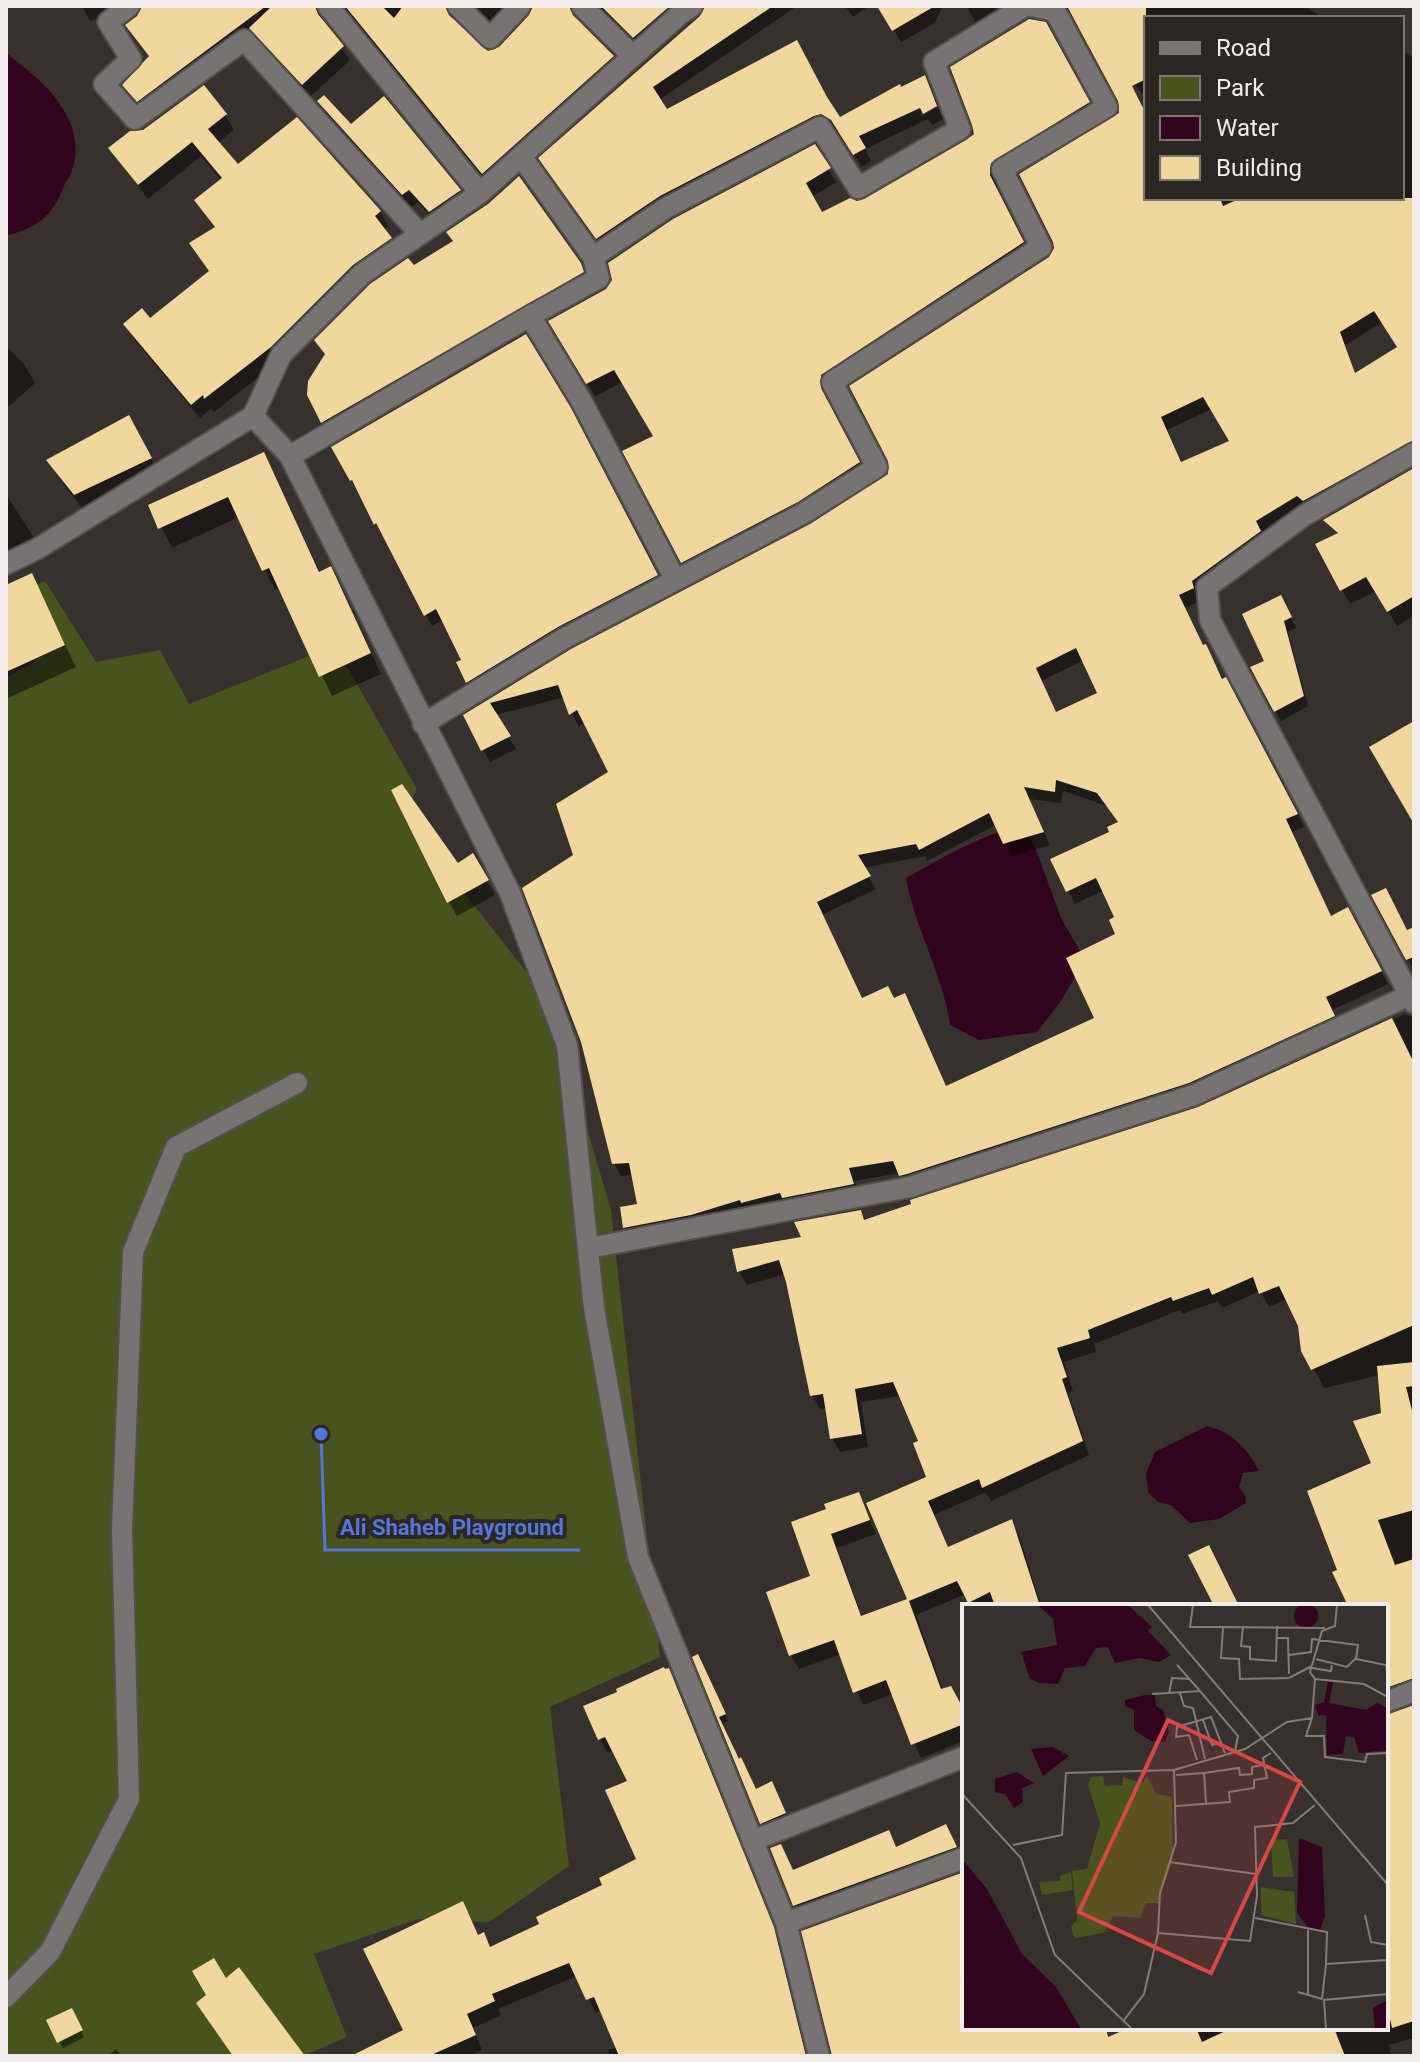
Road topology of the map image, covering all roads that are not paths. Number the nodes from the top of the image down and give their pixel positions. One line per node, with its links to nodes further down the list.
1 (129, 6): 12 (street)
2 (328, 6): 11 (street)
3 (458, 6): 4 (street)
4 (520, 6)
5 (582, 6): 9 (street)
6 (692, 6): 9 (street)
7 (1025, 6): 13 (street)
8 (1032, 6): 19 (street)
9 (633, 56): 10 (street)
10 (521, 156): 11 (street); 13 (street)
11 (480, 193): 12 (street)
12 (419, 233): 15 (street)
13 (593, 257): 14 (street)
14 (530, 316): 17 (street); 19 (street)
15 (253, 416): 17 (street); 18 (street)
16 (1414, 453): 21 (street)
17 (290, 456): 20 (street)
18 (6, 564)
19 (675, 579): 20 (street)
20 (423, 724): 23 (street)
21 (1412, 999): 23 (street)
22 (297, 1083): 30 (street)
23 (589, 1248): 27 (street)
24 (1414, 1691): 25 (street)
25 (1388, 1701)
26 (962, 1758): 27 (street)
27 (752, 1841): 29 (street)
28 (962, 1859): 29 (street)
29 (786, 1923): 31 (street)
30 (6, 1997)
31 (819, 2056)

